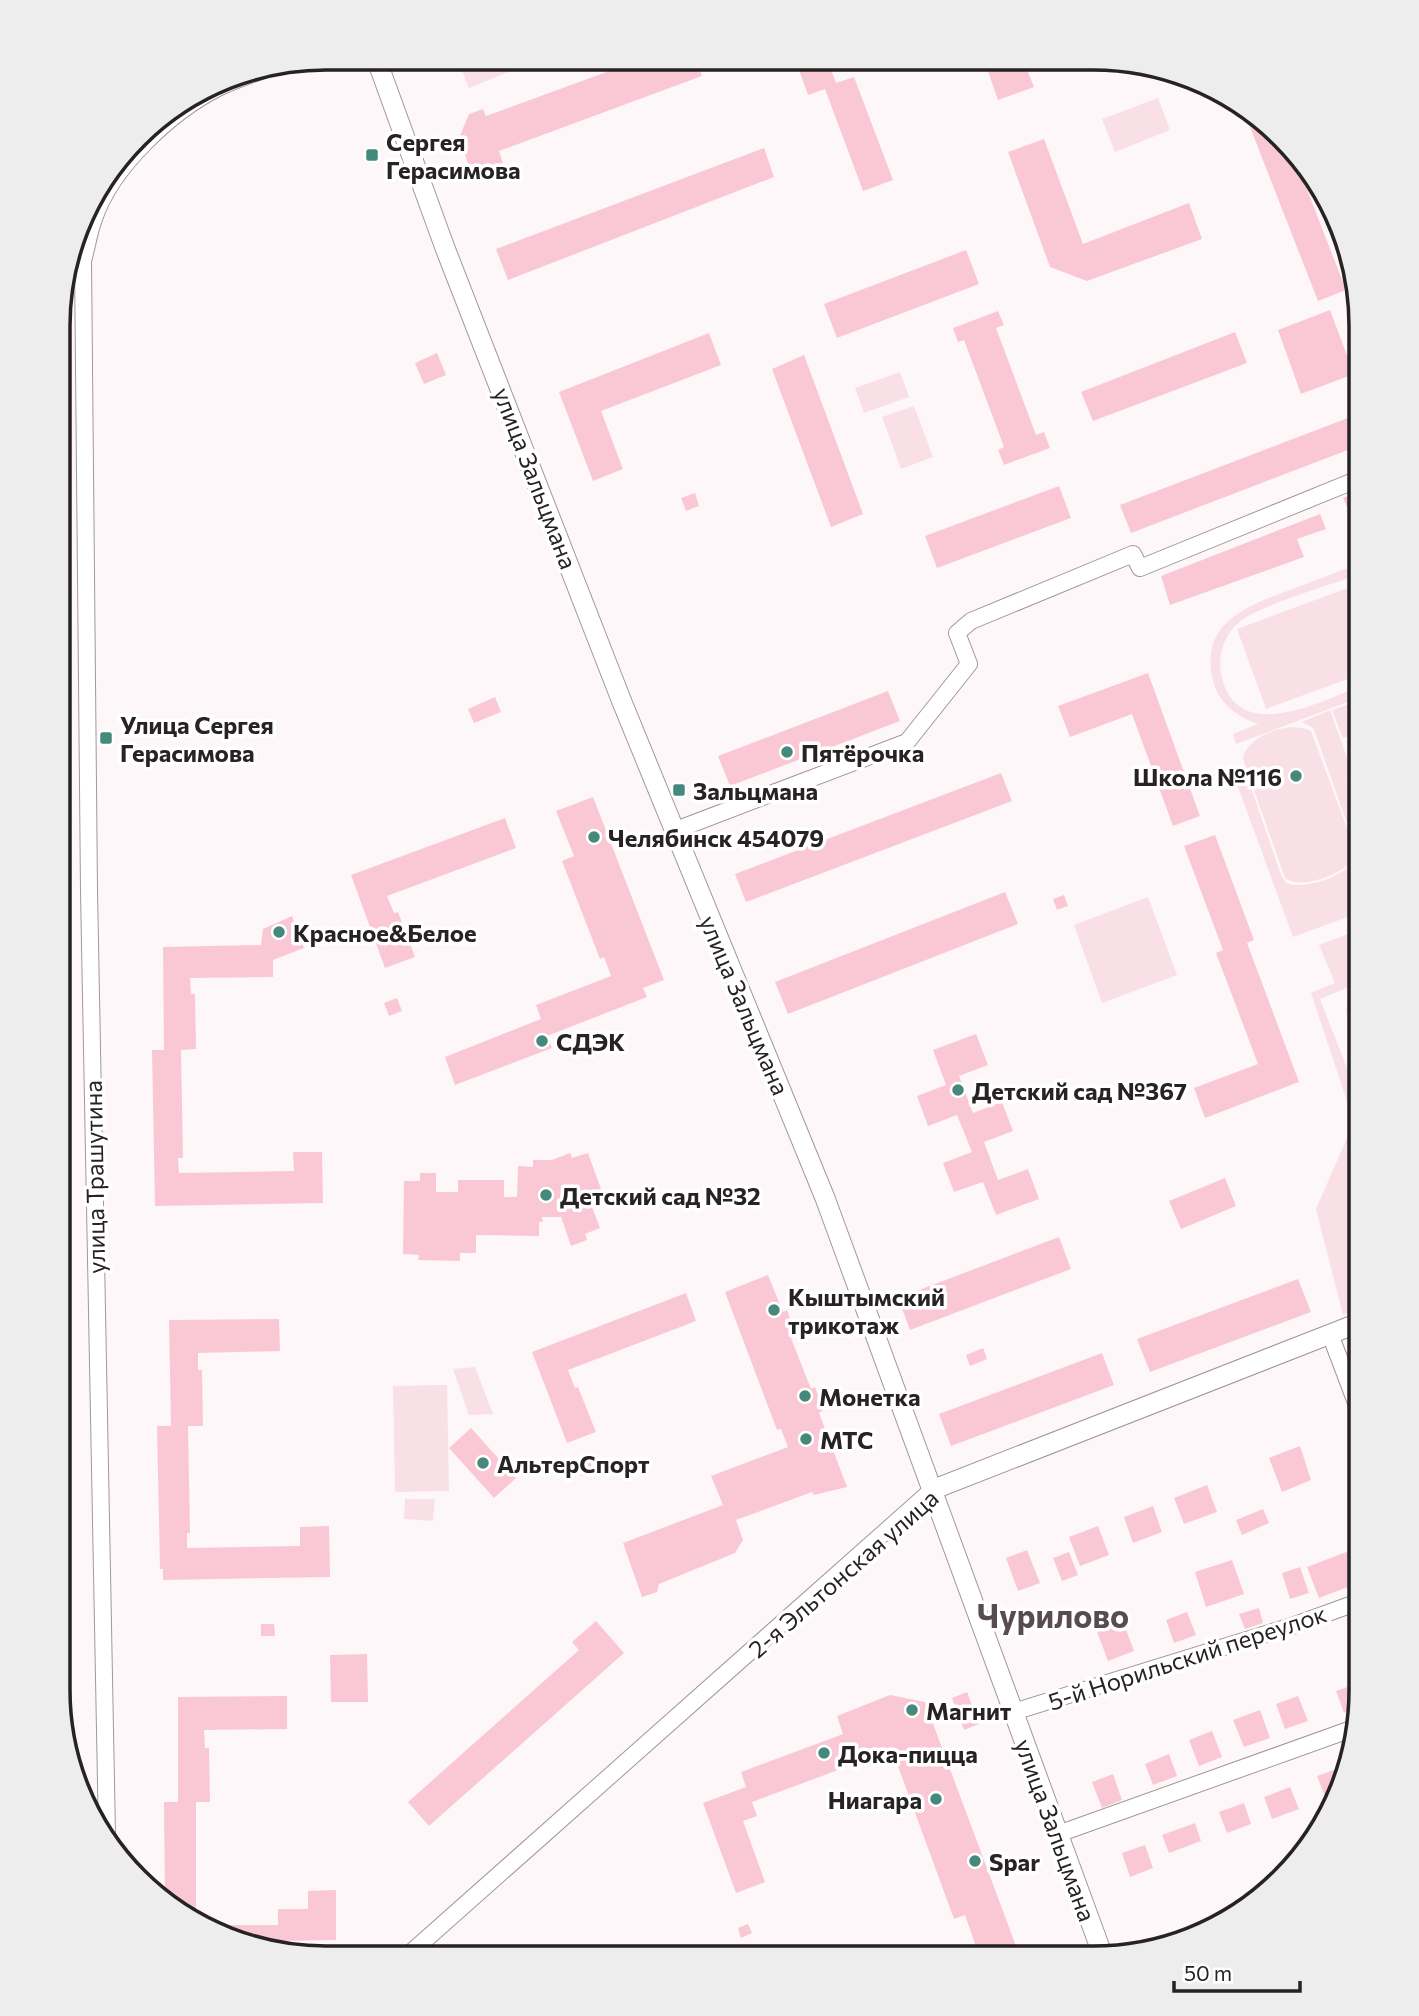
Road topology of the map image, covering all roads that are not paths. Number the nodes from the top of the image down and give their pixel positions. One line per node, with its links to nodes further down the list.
1 (380, 70): 4 (street, улица Зальцмана)
2 (93, 219): 12 (street, улица Трашутина)
3 (1349, 483): 4 (street)
4 (676, 830): 8 (street, улица Зальцмана)
5 (1349, 1327): 6 (street, 2-я Эльтонская улица)
6 (1330, 1334): 7 (street); 8 (street, 2-я Эльтонская улица)
7 (1349, 1384)
8 (932, 1490): 10 (street, улица Зальцмана); 14 (street, 2-я Эльтонская улица)
9 (1349, 1605): 10 (street, 5-й Норильский переулок)
10 (1013, 1712): 13 (street, улица Зальцмана)
11 (1346, 1731): 13 (street)
12 (107, 1822)
13 (1058, 1834): 15 (street, улица Зальцмана)
14 (418, 1946)
15 (1099, 1946)

